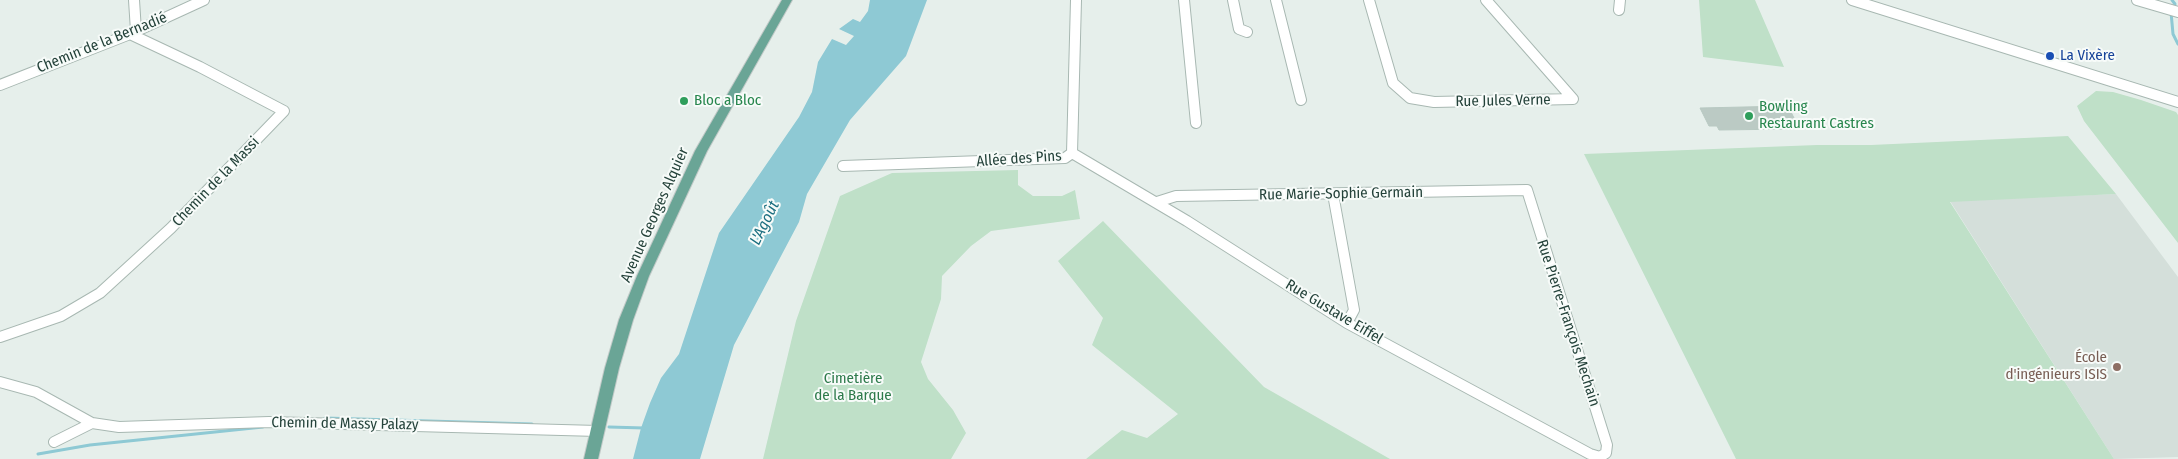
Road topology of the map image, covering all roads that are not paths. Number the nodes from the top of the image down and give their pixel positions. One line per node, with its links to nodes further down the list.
1 (134, 0): 16 (street)
2 (204, 0): 16 (street, Chemin de la Bernadié)
3 (787, 0): 30 (main road, Avenue Georges Alquier)
4 (1076, 0): 21 (street, Allée des Pins)
5 (1184, 0): 20 (street)
6 (1233, 0): 15 (street)
7 (1276, 0): 18 (street)
8 (1369, 0): 9 (street, Rue Jules Verne)
9 (1486, 0)
10 (1620, 0): 13 (street)
11 (1852, 0): 19 (street)
12 (2137, 0): 14 (street)
13 (1619, 10)
14 (2178, 12)
15 (1247, 32)
16 (133, 33): 17 (street, Chemin de la Bernadié); 27 (street, Chemin de la Massi)
17 (0, 85)
18 (1301, 100)
19 (2175, 101)
20 (1196, 123)
21 (1072, 153): 22 (street, Allée des Pins); 25 (street, Rue Gustave Eiffel)
22 (844, 166)
23 (1527, 190): 24 (street, Rue Marie-Sophie Germain); 32 (street, Rue Pierre-François Mechain)
24 (1334, 194): 25 (street, Rue Marie-Sophie Germain); 26 (street)
25 (1157, 202): 26 (street, Rue Gustave Eiffel)
26 (1347, 323): 32 (street, Rue Gustave Eiffel)
27 (0, 337)
28 (0, 382): 29 (street)
29 (92, 424): 30 (street, Chemin de Massy Palazy); 31 (street)
30 (598, 431): 33 (main road, Avenue Georges Alquier)
31 (54, 442)
32 (1604, 456)
33 (591, 459)

